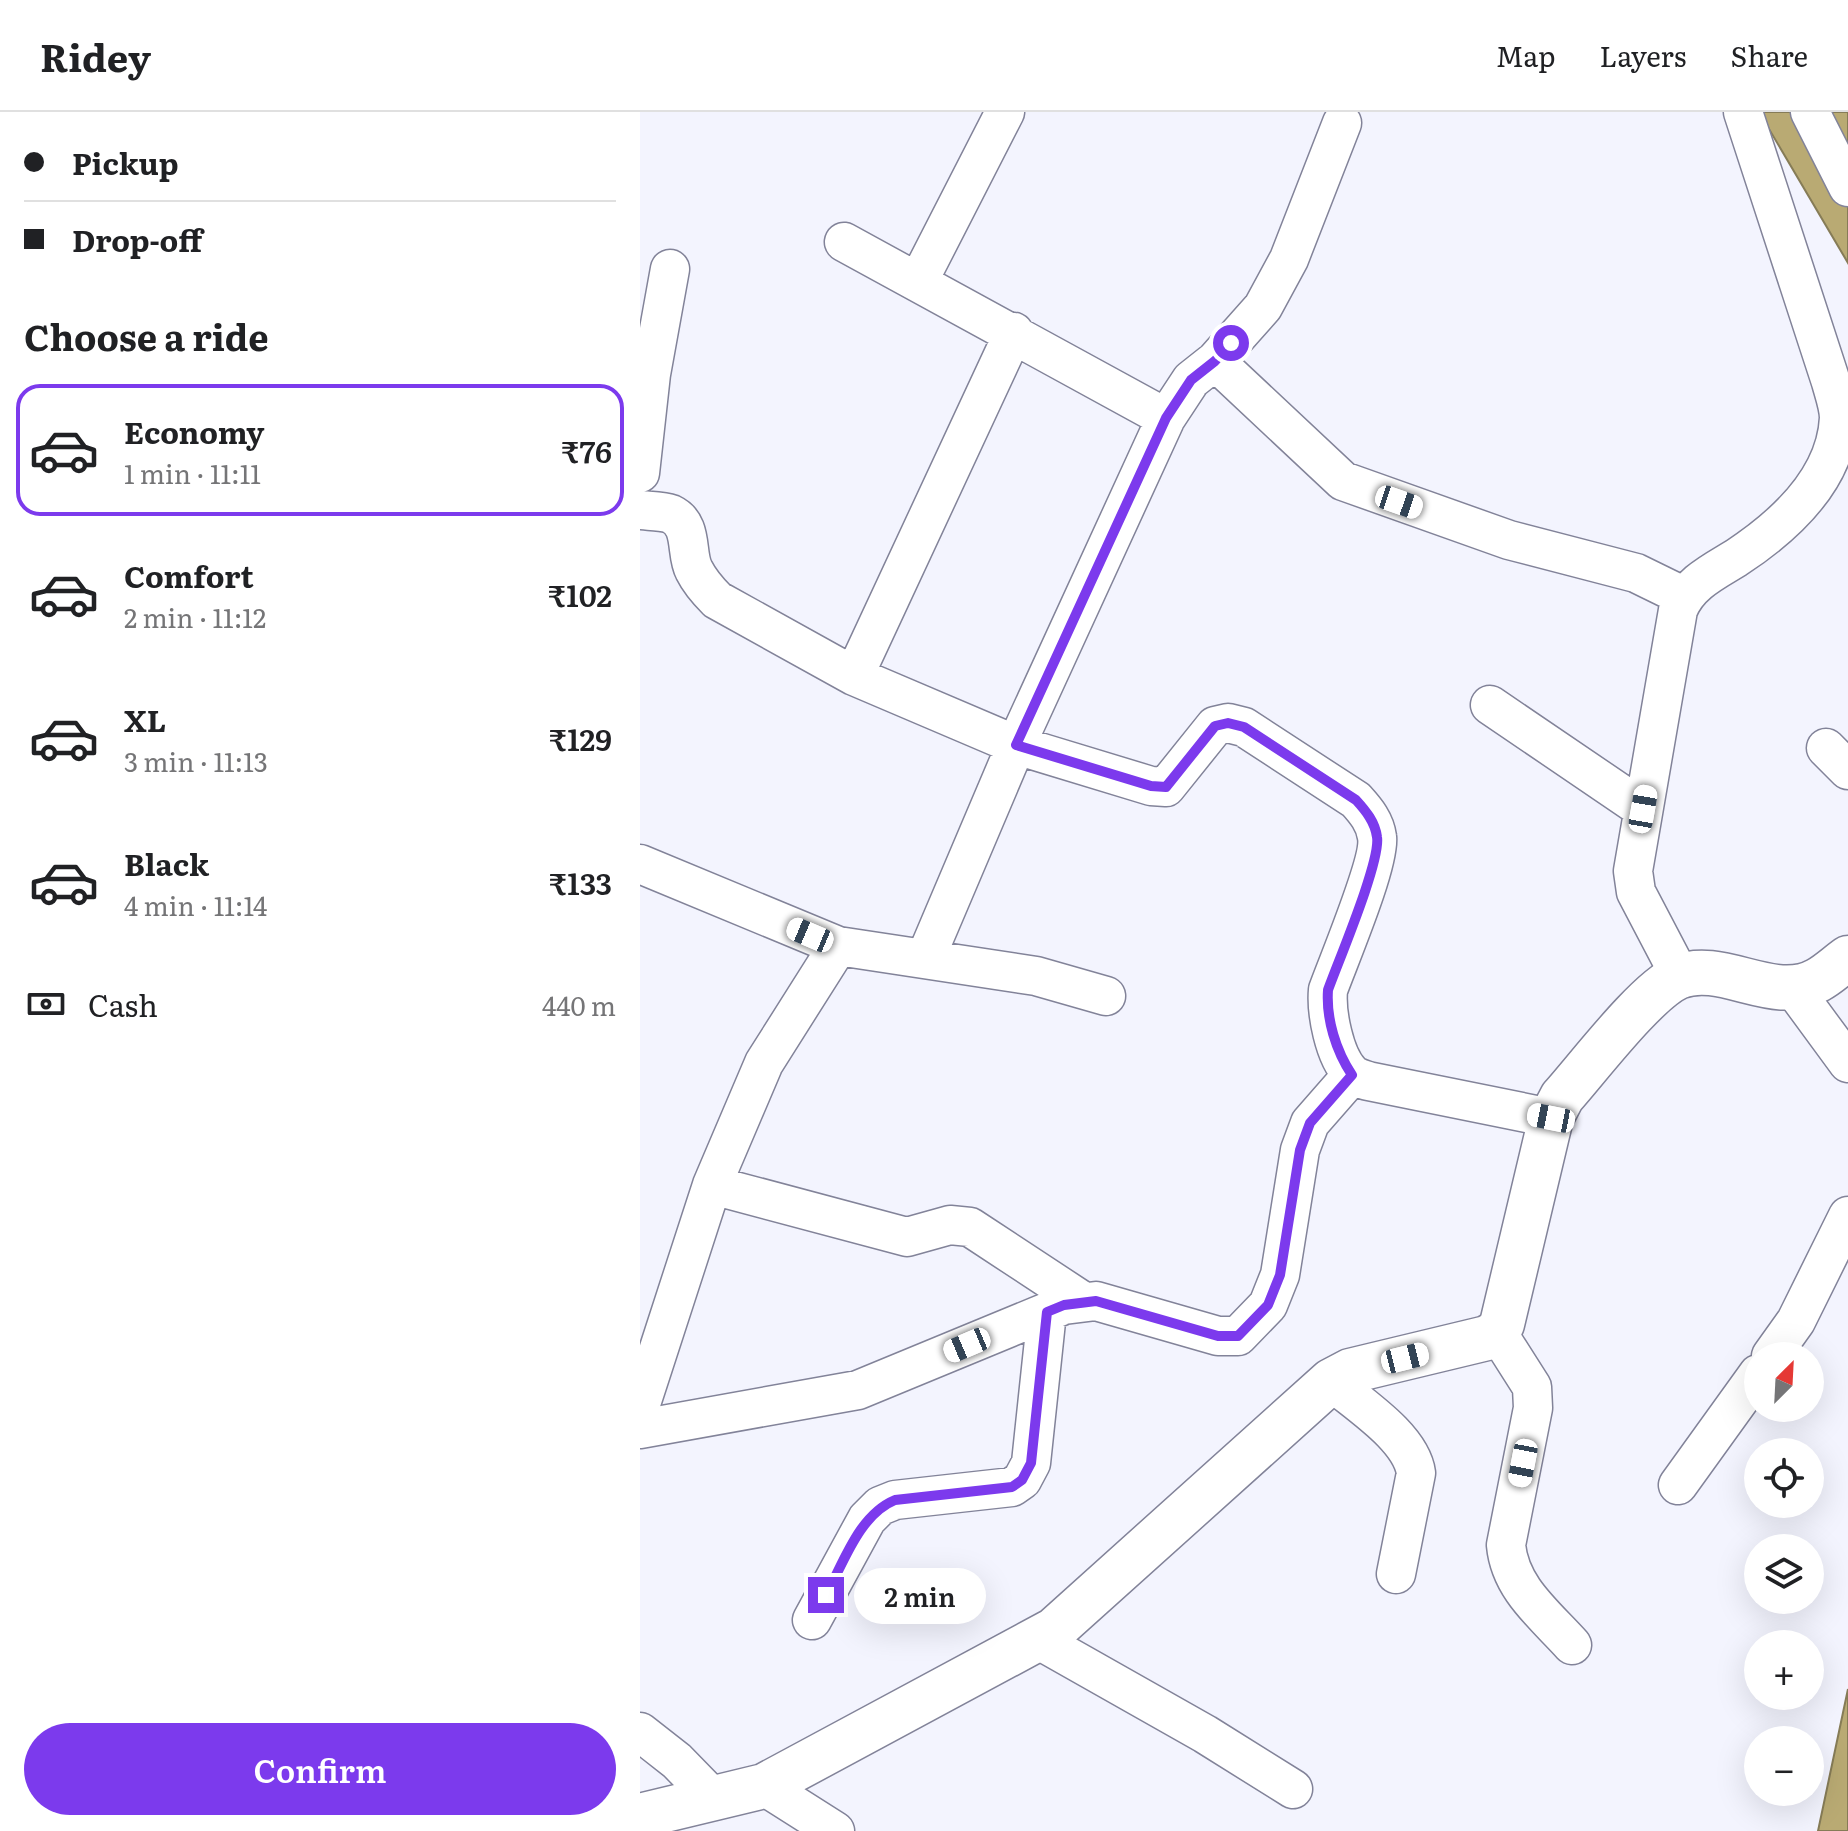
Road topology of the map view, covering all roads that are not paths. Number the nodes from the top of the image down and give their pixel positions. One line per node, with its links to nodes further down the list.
1 (1005, 112): 8 (street)
2 (1743, 112): 15 (street)
3 (1810, 112): 5 (street)
4 (1342, 123): 10 (street)
5 (1848, 187)
6 (844, 242): 8 (street)
7 (670, 269): 11 (street)
8 (919, 280): 9 (street)
9 (1014, 332): 12 (street); 16 (street)
10 (1215, 361): 12 (street); 15 (street)
11 (646, 373): 13 (street)
12 (1166, 418): 18 (street)
13 (640, 473)
14 (640, 510): 16 (street)
15 (1683, 596): 19 (street)
16 (854, 676): 18 (street)
17 (1490, 705): 19 (street)
18 (1016, 745): 22 (street); 28 (street)
19 (1643, 809): 24 (street)
20 (640, 864): 21 (street)
21 (838, 946): 22 (street); 30 (street)
22 (926, 957): 26 (street)
23 (1848, 958): 25 (street)
24 (1680, 976): 25 (street); 29 (street)
25 (1793, 988): 27 (street)
26 (1106, 996)
27 (1848, 1063)
28 (1352, 1075): 29 (street); 32 (street)
29 (1551, 1118): 34 (street)
30 (712, 1185): 32 (street); 38 (street)
31 (1848, 1216): 35 (street)
32 (1084, 1302): 33 (street)
33 (1047, 1312): 39 (street); 42 (street)
34 (1497, 1332): 36 (street); 44 (street)
35 (1781, 1342)
36 (1331, 1381): 41 (street); 43 (street)
37 (1744, 1393): 40 (street)
38 (640, 1407)
39 (640, 1429)
40 (1678, 1485)
41 (1396, 1574)
42 (812, 1620)
43 (1037, 1639): 46 (street); 47 (street)
44 (1572, 1645)
45 (640, 1732): 48 (street)
46 (764, 1786): 48 (street); 50 (street)
47 (1293, 1789)
48 (715, 1800): 49 (street)
49 (640, 1816)
50 (835, 1831)

